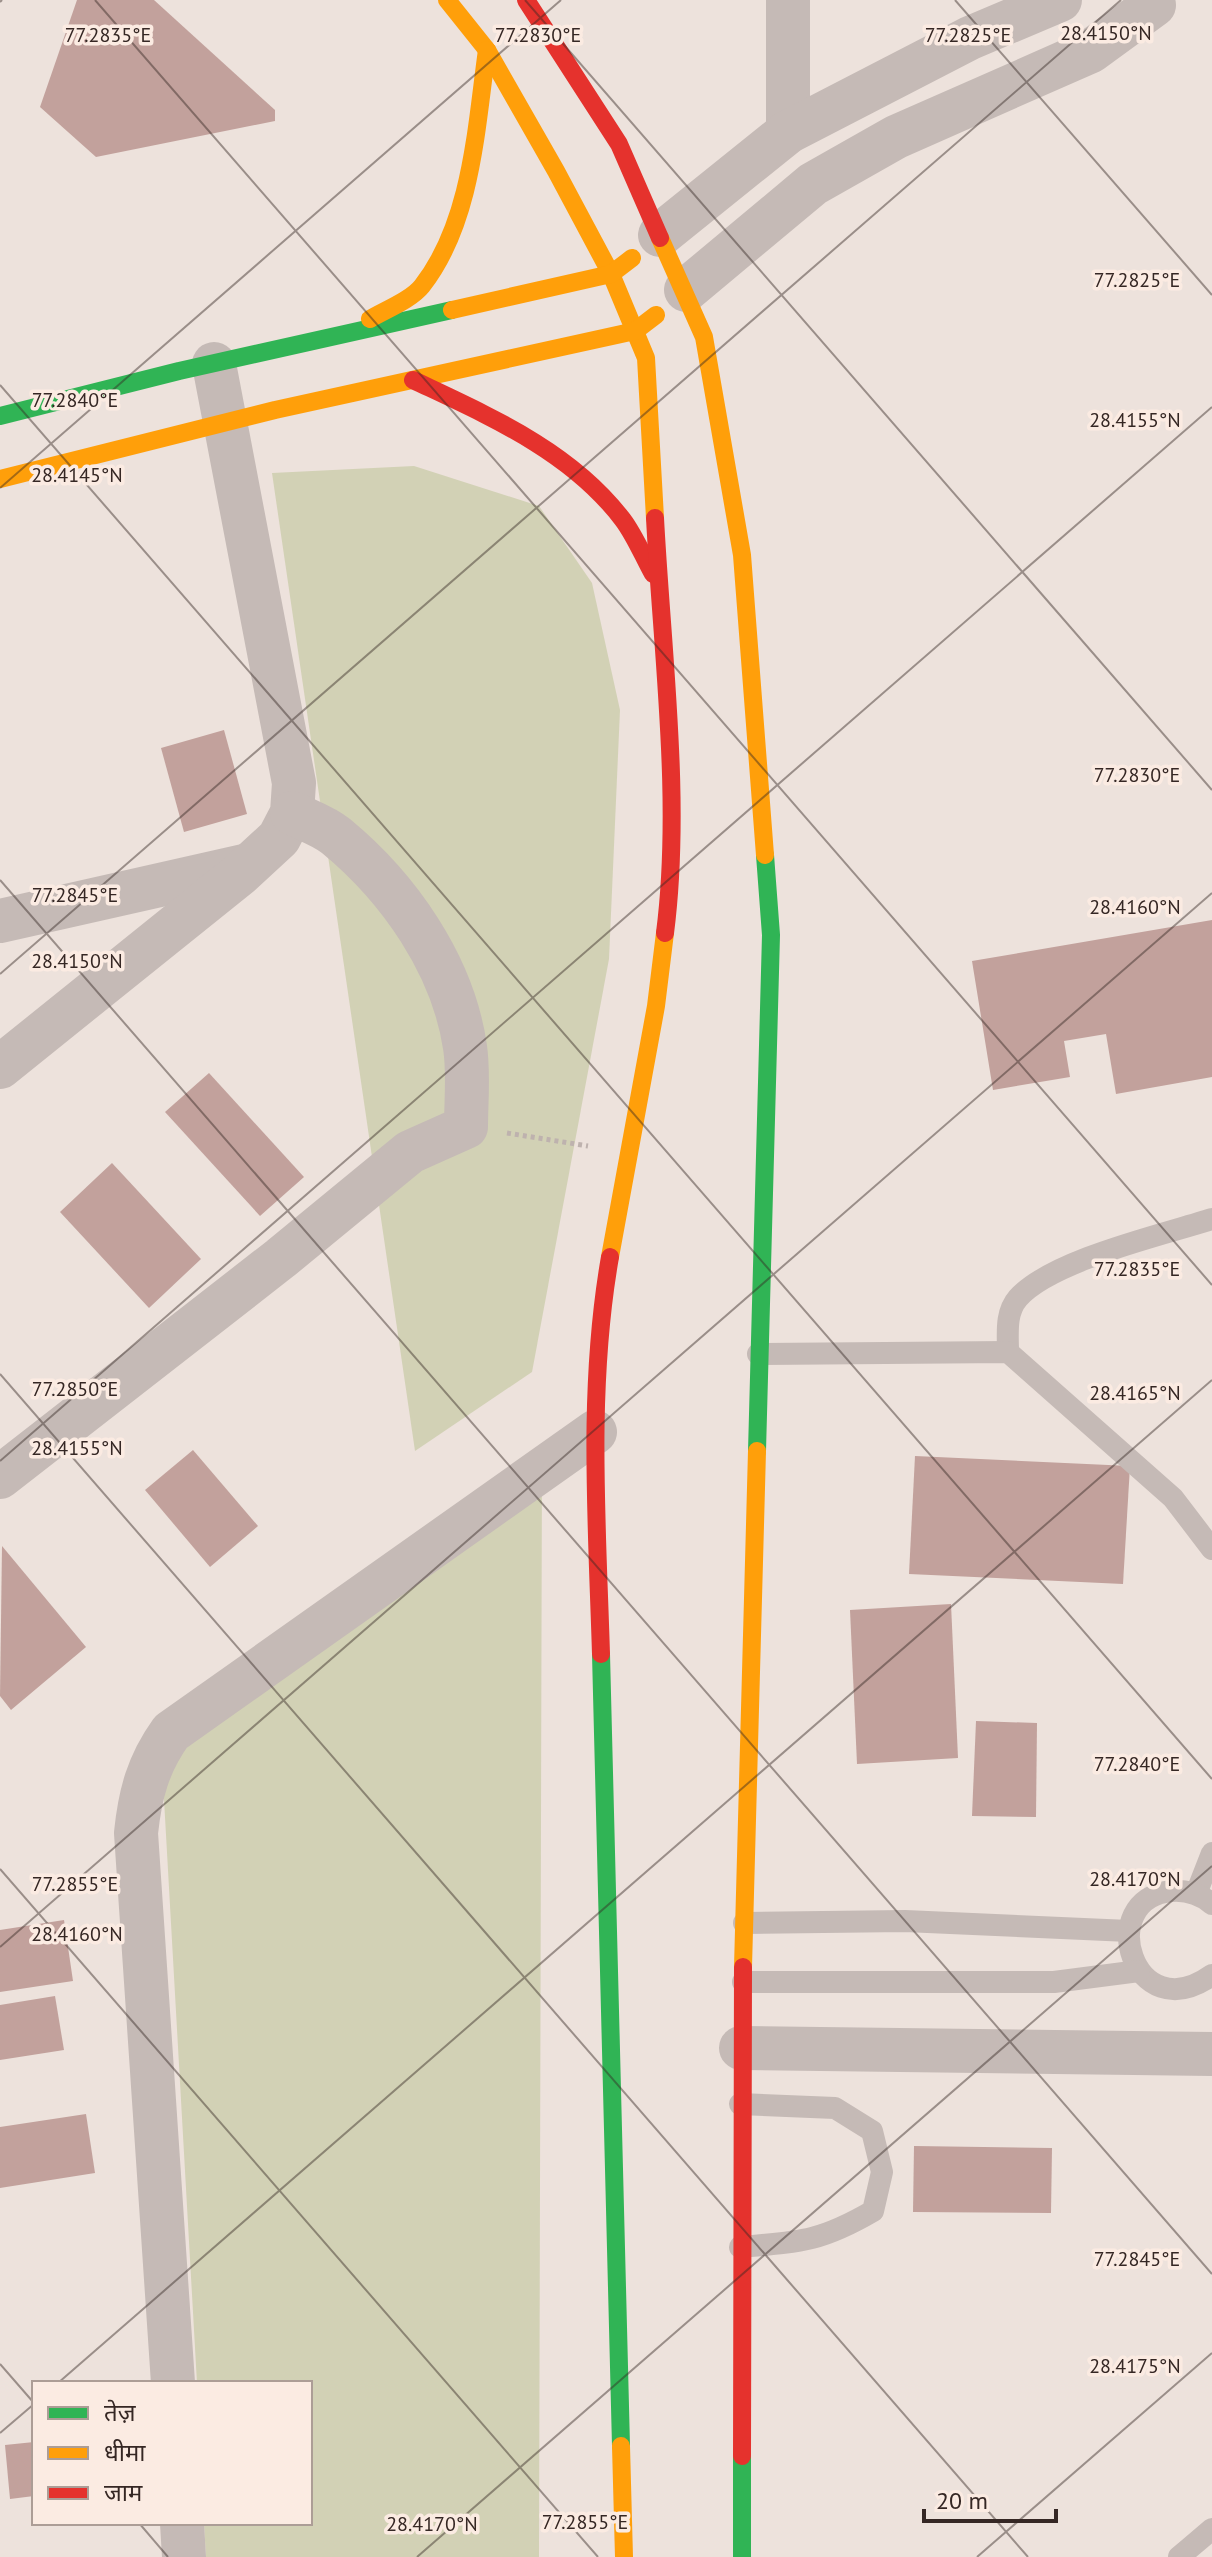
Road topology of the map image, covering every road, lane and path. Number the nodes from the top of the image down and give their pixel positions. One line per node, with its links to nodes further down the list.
1 (447, 0): 6 (street)
2 (526, 0): 8 (street)
3 (788, 0): 7 (street)
4 (1060, 0): 7 (street)
5 (1152, 2): 10 (street)
6 (487, 50): 9 (street); 12 (street)
7 (788, 132): 8 (street)
8 (660, 235): 9 (street); 10 (street)
9 (611, 274): 11 (street); 12 (street)
10 (686, 290): 11 (street); 27 (street)
11 (635, 331): 14 (street); 18 (street)
12 (337, 338): 13 (street)
13 (214, 364): 15 (street); 16 (street)
14 (413, 380): 16 (street); 18 (street)
15 (0, 416)
16 (226, 424): 17 (street); 19 (street)
17 (0, 479)
18 (659, 583): 24 (street)
19 (292, 813): 20 (street); 23 (street)
20 (250, 865): 21 (street); 22 (street)
21 (0, 921)
22 (0, 1067)
23 (466, 1127): 24 (path); 29 (street)
24 (628, 1152): 28 (street)
25 (1212, 1219): 26 (lane)
26 (1008, 1352): 27 (lane); 30 (lane)
27 (758, 1354): 33 (street)
28 (595, 1432): 42 (street); 46 (street)
29 (0, 1477)
30 (1212, 1549)
31 (1212, 1853): 32 (lane)
32 (1204, 1899): 34 (lane)
33 (744, 1923): 34 (lane); 37 (street)
34 (1129, 1931): 35 (lane)
35 (1139, 1971): 36 (lane); 37 (lane)
36 (1212, 1975)
37 (743, 1982): 38 (street)
38 (741, 2048): 39 (street); 40 (street)
39 (1212, 2054)
40 (740, 2104): 41 (street); 41 (lane)
41 (740, 2247): 47 (street)
42 (173, 2381)
43 (182, 2525): 45 (street)
44 (1212, 2529): 48 (lane)
45 (184, 2557)
46 (624, 2557)
47 (742, 2557)
48 (1179, 2557)

